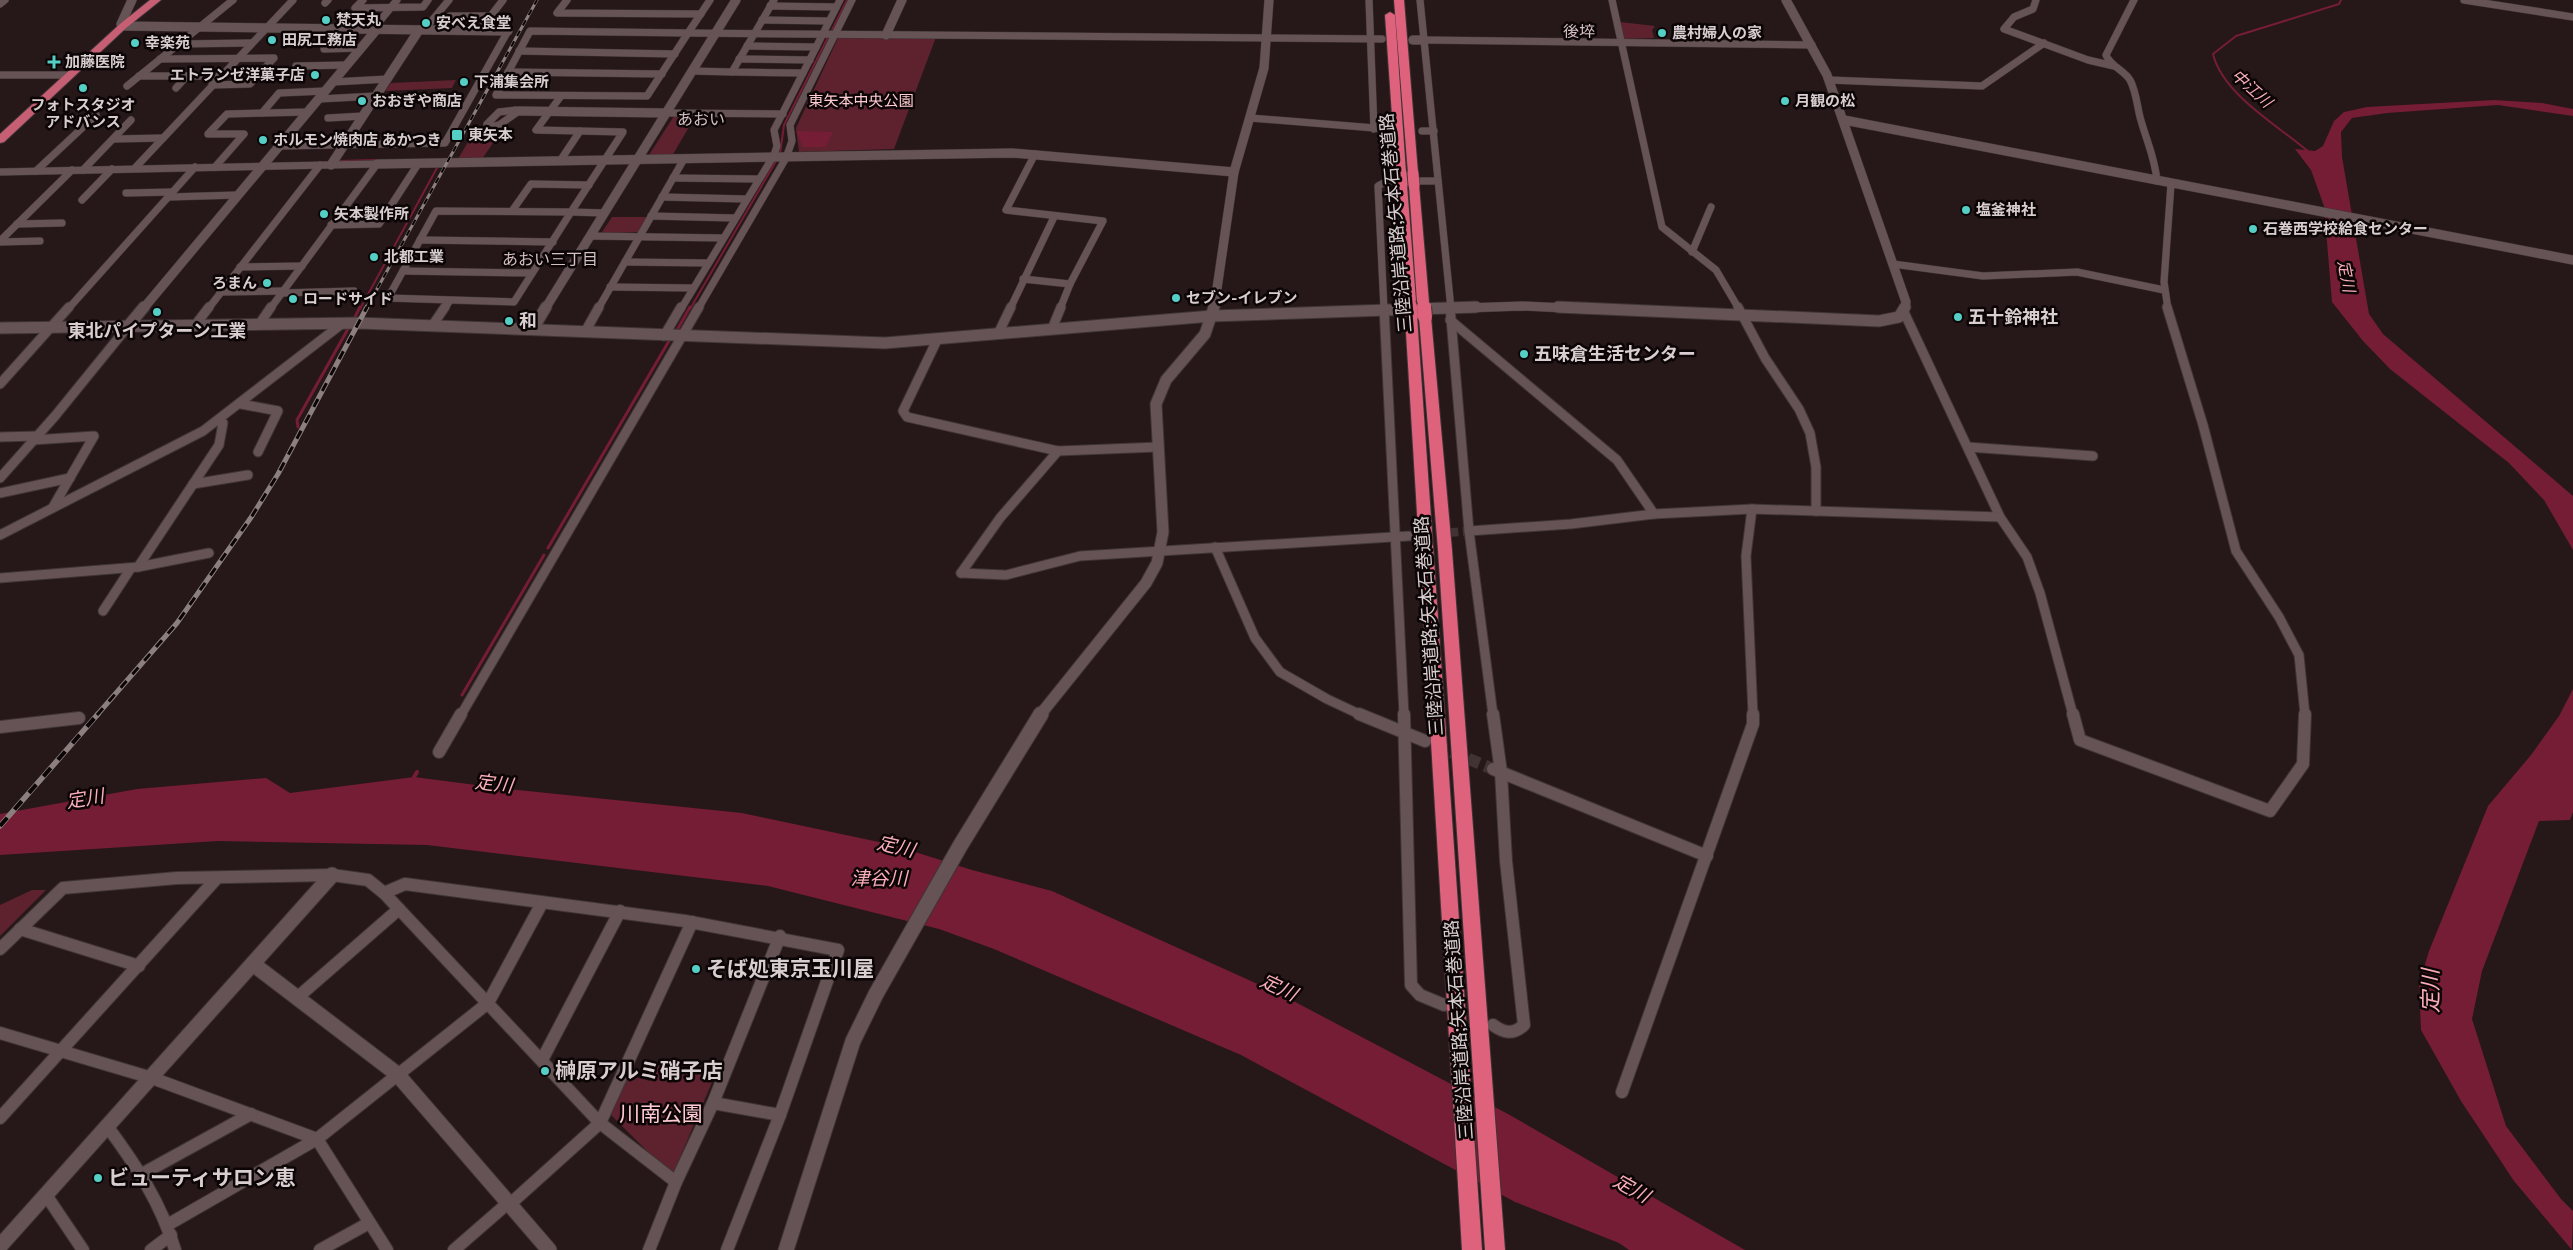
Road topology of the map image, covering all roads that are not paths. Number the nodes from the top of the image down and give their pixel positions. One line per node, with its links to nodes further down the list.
1 (5, 0): 28 (street)
2 (132, 0): 36 (street)
3 (156, 0): 36 (highway)
4 (233, 0): 37 (street)
5 (293, 0): 38 (street)
6 (362, 0): 29 (street)
7 (397, 0): 29 (street)
8 (428, 0): 29 (street)
9 (449, 0): 40 (street)
10 (503, 0): 32 (street)
11 (567, 0): 30 (street)
12 (710, 0): 30 (street)
13 (736, 0): 44 (street)
14 (852, 0): 47 (street)
15 (902, 0): 48 (street)
16 (1269, 0): 49 (street)
17 (1369, 0): 50 (street)
18 (1389, 0): 136 (highway, 三陸沿岸道路;矢本石巻道路)
19 (1399, 0): 136 (highway, 三陸沿岸道路;矢本石巻道路)
20 (1420, 0): 53 (street)
21 (1612, 0): 54 (street)
22 (1786, 0): 58 (street)
23 (2036, 0): 56 (street)
24 (2134, 0): 71 (street)
25 (2464, 0): 33 (street)
26 (772, 3): 27 (street); 34 (street)
27 (838, 3): 35 (street)
28 (0, 4)
29 (391, 7): 39 (street)
30 (701, 14): 43 (street)
31 (450, 16): 32 (street)
32 (491, 16): 41 (street)
33 (2573, 17)
34 (762, 20): 35 (street); 45 (street)
35 (829, 21): 46 (street)
36 (123, 26): 37 (street); 78 (highway)
37 (200, 27): 38 (street); 57 (street)
38 (266, 28): 39 (street); 55 (street)
39 (377, 30): 40 (street); 61 (street)
40 (422, 30): 41 (street); 82 (street)
41 (480, 30): 42 (street)
42 (508, 31): 111 (street)
43 (688, 33): 44 (street); 63 (street); 64 (street)
44 (716, 34): 45 (street); 72 (street)
45 (754, 34): 46 (street); 59 (street)
46 (822, 34): 47 (street); 60 (street)
47 (836, 34): 48 (street); 115 (street)
48 (886, 35): 49 (street)
49 (1266, 38): 50 (street); 100 (street)
50 (1370, 39): 51 (street); 103 (street)
51 (1382, 40)
52 (1413, 40): 53 (street)
53 (1424, 40): 54 (street); 107 (street)
54 (1622, 42): 58 (street); 164 (street)
55 (252, 43): 57 (street); 65 (street)
56 (2044, 43): 71 (street); 83 (street)
57 (179, 44): 67 (street)
58 (1812, 45): 83 (street)
59 (747, 46): 60 (street); 66 (street)
60 (816, 47): 68 (street)
61 (361, 48): 62 (street); 69 (street)
62 (324, 49)
63 (519, 51): 64 (street); 73 (street)
64 (675, 54): 76 (street)
65 (237, 58): 67 (street); 81 (street); 85 (street)
66 (739, 59): 68 (street); 74 (street)
67 (160, 60): 79 (street)
68 (810, 60): 75 (street)
69 (347, 65): 70 (street); 84 (street)
70 (296, 66)
71 (2115, 66): 138 (street)
72 (692, 71): 74 (street); 95 (street)
73 (508, 72): 76 (street); 90 (street)
74 (732, 72): 75 (street)
75 (803, 73): 96 (street)
76 (662, 74): 90 (street)
77 (0, 75): 78 (street)
78 (70, 76): 110 (highway)
79 (139, 76): 80 (street); 86 (street)
80 (187, 76): 81 (street); 87 (street)
81 (220, 76): 85 (street)
82 (388, 79): 84 (street); 89 (street)
83 (1829, 80): 102 (street)
84 (333, 82): 88 (street)
85 (212, 85): 109 (street)
86 (127, 86)
87 (176, 88)
88 (322, 95): 89 (street); 92 (street); 94 (street)
89 (376, 96): 98 (street)
90 (561, 96): 93 (street)
91 (519, 111): 93 (street)
92 (308, 112): 94 (street); 112 (street)
93 (550, 112): 95 (street); 105 (street)
94 (262, 113): 126 (street)
95 (666, 113): 96 (street); 118 (street)
96 (783, 114): 114 (street)
97 (96, 116): 131 (street)
98 (363, 116): 99 (street); 111 (street)
99 (328, 118)
100 (1250, 118): 103 (street); 133 (street)
101 (131, 120): 108 (street)
102 (1844, 120): 138 (street); 168 (street)
103 (1374, 129): 104 (street)
104 (1387, 129)
105 (580, 131): 117 (street); 119 (street)
106 (1422, 131): 107 (street)
107 (1434, 131): 137 (street)
108 (114, 138): 109 (street); 130 (street)
109 (164, 138): 127 (street)
110 (0, 140)
111 (345, 144): 112 (street); 123 (street)
112 (279, 146): 124 (street)
113 (1035, 154): 115 (street); 133 (street); 152 (street)
114 (771, 158): 115 (street); 116 (street); 135 (street)
115 (786, 158): 201 (street)
116 (684, 159): 118 (street); 134 (street)
117 (605, 160): 118 (street); 119 (street); 140 (street)
118 (637, 160): 150 (street)
119 (560, 161): 121 (street)
120 (377, 164): 121 (street); 123 (street); 156 (street)
121 (418, 164): 156 (street)
122 (320, 165): 123 (street); 124 (street); 170 (street)
123 (331, 165)
124 (262, 166): 126 (street); 143 (street)
125 (196, 167): 126 (street); 127 (street); 142 (street)
126 (215, 167)
127 (135, 168): 128 (street)
128 (112, 169): 130 (street); 146 (street)
129 (72, 170): 130 (street); 131 (street); 155 (street)
130 (83, 170)
131 (36, 171): 132 (street)
132 (0, 172)
133 (1234, 172): 186 (street)
134 (673, 178): 135 (street); 144 (street)
135 (758, 179): 145 (street)
136 (1407, 179): 184 (highway, 三陸沿岸道路;矢本石巻道路)
137 (1438, 181): 182 (street); 183 (street)
138 (2157, 181): 139 (street)
139 (2171, 184): 165 (street); 177 (street)
140 (590, 185): 148 (street); 149 (street)
141 (126, 193): 142 (street)
142 (171, 194): 143 (street); 194 (street)
143 (237, 195): 192 (street)
144 (662, 197): 145 (street); 151 (street)
145 (746, 198): 153 (street)
146 (82, 200)
147 (1711, 207): 164 (street)
148 (512, 211): 149 (street); 160 (street)
149 (572, 212): 150 (street); 163 (street)
150 (604, 213): 157 (street)
151 (651, 216): 153 (street); 158 (street)
152 (1054, 217): 173 (street); 174 (street)
153 (734, 218): 159 (street)
154 (62, 223): 155 (street)
155 (17, 224): 162 (street)
156 (331, 226): 169 (street)
157 (590, 236): 158 (street); 196 (street)
158 (639, 237): 159 (street); 166 (street)
159 (723, 238): 167 (street)
160 (420, 240): 163 (street); 171 (street)
161 (40, 241): 162 (street)
162 (0, 242)
163 (553, 242): 172 (street)
164 (1692, 252): 187 (street)
165 (2573, 260)
166 (625, 262): 167 (street); 175 (street)
167 (708, 263): 176 (street)
168 (1893, 264): 177 (street); 185 (street)
169 (302, 266): 170 (street); 180 (street)
170 (240, 267): 179 (street)
171 (403, 271): 172 (street); 181 (street)
172 (532, 273): 181 (street)
173 (1023, 279): 174 (street); 199 (street)
174 (1070, 284): 197 (street)
175 (610, 287): 176 (street); 198 (street)
176 (693, 288): 200 (street)
177 (2164, 290): 224 (street)
178 (354, 291): 180 (street)
179 (220, 292): 180 (street); 191 (street)
180 (283, 292): 189 (street)
181 (449, 302): 193 (street)
182 (1448, 307): 183 (street); 187 (street); 188 (street)
183 (1385, 309): 186 (street); 227 (street)
184 (1417, 309): 256 (highway, 三陸沿岸道路;矢本石巻道路); 257 (highway, 三陸沿岸道路;矢本石巻道路)
185 (1904, 312): 187 (street); 209 (street)
186 (1212, 316): 197 (street); 208 (street)
187 (1742, 316): 222 (street)
188 (1450, 320): 223 (street); 225 (street)
189 (260, 323): 190 (street); 191 (street)
190 (343, 323): 193 (street); 204 (street)
191 (196, 324): 192 (street)
192 (129, 325): 194 (street); 207 (street)
193 (432, 326): 196 (street)
194 (51, 327): 195 (street); 203 (street)
195 (0, 328)
196 (533, 329): 198 (street)
197 (1052, 329): 199 (street)
198 (585, 332): 200 (street)
199 (998, 334): 202 (street)
200 (664, 336): 201 (street)
201 (681, 336): 202 (street); 239 (street)
202 (938, 338): 210 (street)
203 (0, 384)
204 (241, 404): 205 (street); 211 (street)
205 (218, 421): 218 (street); 220 (street)
206 (0, 437): 207 (street)
207 (35, 438): 213 (street); 217 (street)
208 (1158, 447): 210 (street); 230 (street)
209 (1968, 447): 212 (street); 224 (street)
210 (1058, 451): 230 (street)
211 (258, 452)
212 (2093, 456)
213 (10, 466): 214 (street); 216 (street)
214 (0, 467)
215 (248, 475): 218 (street)
216 (0, 478)
217 (70, 478): 219 (street); 220 (street)
218 (193, 484): 232 (street)
219 (0, 493)
220 (52, 508): 226 (street)
221 (1752, 509): 222 (street); 223 (street); 241 (street)
222 (1816, 511): 224 (street)
223 (1654, 514): 225 (street)
224 (2000, 518)
225 (1469, 531): 240 (street)
226 (0, 534)
227 (1394, 536): 228 (street); 229 (street); 237 (street)
228 (1409, 536)
229 (1215, 547): 230 (street); 237 (street)
230 (1161, 550): 287 (street)
231 (208, 552): 232 (street)
232 (134, 567): 233 (street); 234 (street)
233 (0, 578)
234 (103, 611)
235 (79, 718): 236 (street)
236 (0, 727)
237 (1405, 734): 238 (street); 256 (street)
238 (1425, 741)
239 (440, 752)
240 (1497, 770): 241 (street); 257 (street)
241 (1707, 856): 263 (street)
242 (332, 875): 243 (street); 244 (street); 252 (street)
243 (217, 878): 249 (street); 253 (street)
244 (384, 894): 245 (street); 246 (street)
245 (542, 902): 247 (street); 255 (street)
246 (399, 910): 254 (street); 255 (street)
247 (620, 911): 248 (street); 260 (street)
248 (692, 922): 250 (street); 268 (street)
249 (20, 929): 251 (street); 253 (street)
250 (780, 936): 264 (street); 266 (street)
251 (0, 949)
252 (253, 964): 254 (street); 262 (street)
253 (139, 966): 259 (street)
254 (298, 997): 261 (street)
255 (488, 1003): 260 (street); 261 (street)
256 (1451, 1011): 288 (highway, 三陸沿岸道路;矢本石巻道路)
257 (1487, 1027): 289 (highway, 三陸沿岸道路;矢本石巻道路)
258 (0, 1033): 259 (street)
259 (61, 1052): 262 (street); 267 (street)
260 (542, 1060): 268 (street)
261 (397, 1074): 270 (street); 274 (street)
262 (152, 1078): 265 (street); 269 (street)
263 (1622, 1092)
264 (713, 1103): 266 (street); 272 (street)
265 (251, 1114): 270 (street); 271 (street)
266 (780, 1115): 286 (street)
267 (0, 1118)
268 (600, 1123): 272 (street); 274 (street)
269 (108, 1126): 271 (street); 273 (street)
270 (316, 1139): 275 (street); 276 (street)
271 (142, 1174): 276 (street)
272 (676, 1182): 285 (street)
273 (46, 1195): 277 (street); 278 (street)
274 (509, 1204): 283 (street); 284 (street)
275 (369, 1223): 281 (street); 282 (street)
276 (170, 1230): 279 (street); 280 (street)
277 (0, 1246)
278 (83, 1250)
279 (151, 1250)
280 (175, 1250)
281 (320, 1250)
282 (387, 1250)
283 (454, 1250)
284 (549, 1250)
285 (649, 1250)
286 (727, 1250)
287 (786, 1250)
288 (1472, 1250)
289 (1495, 1250)

